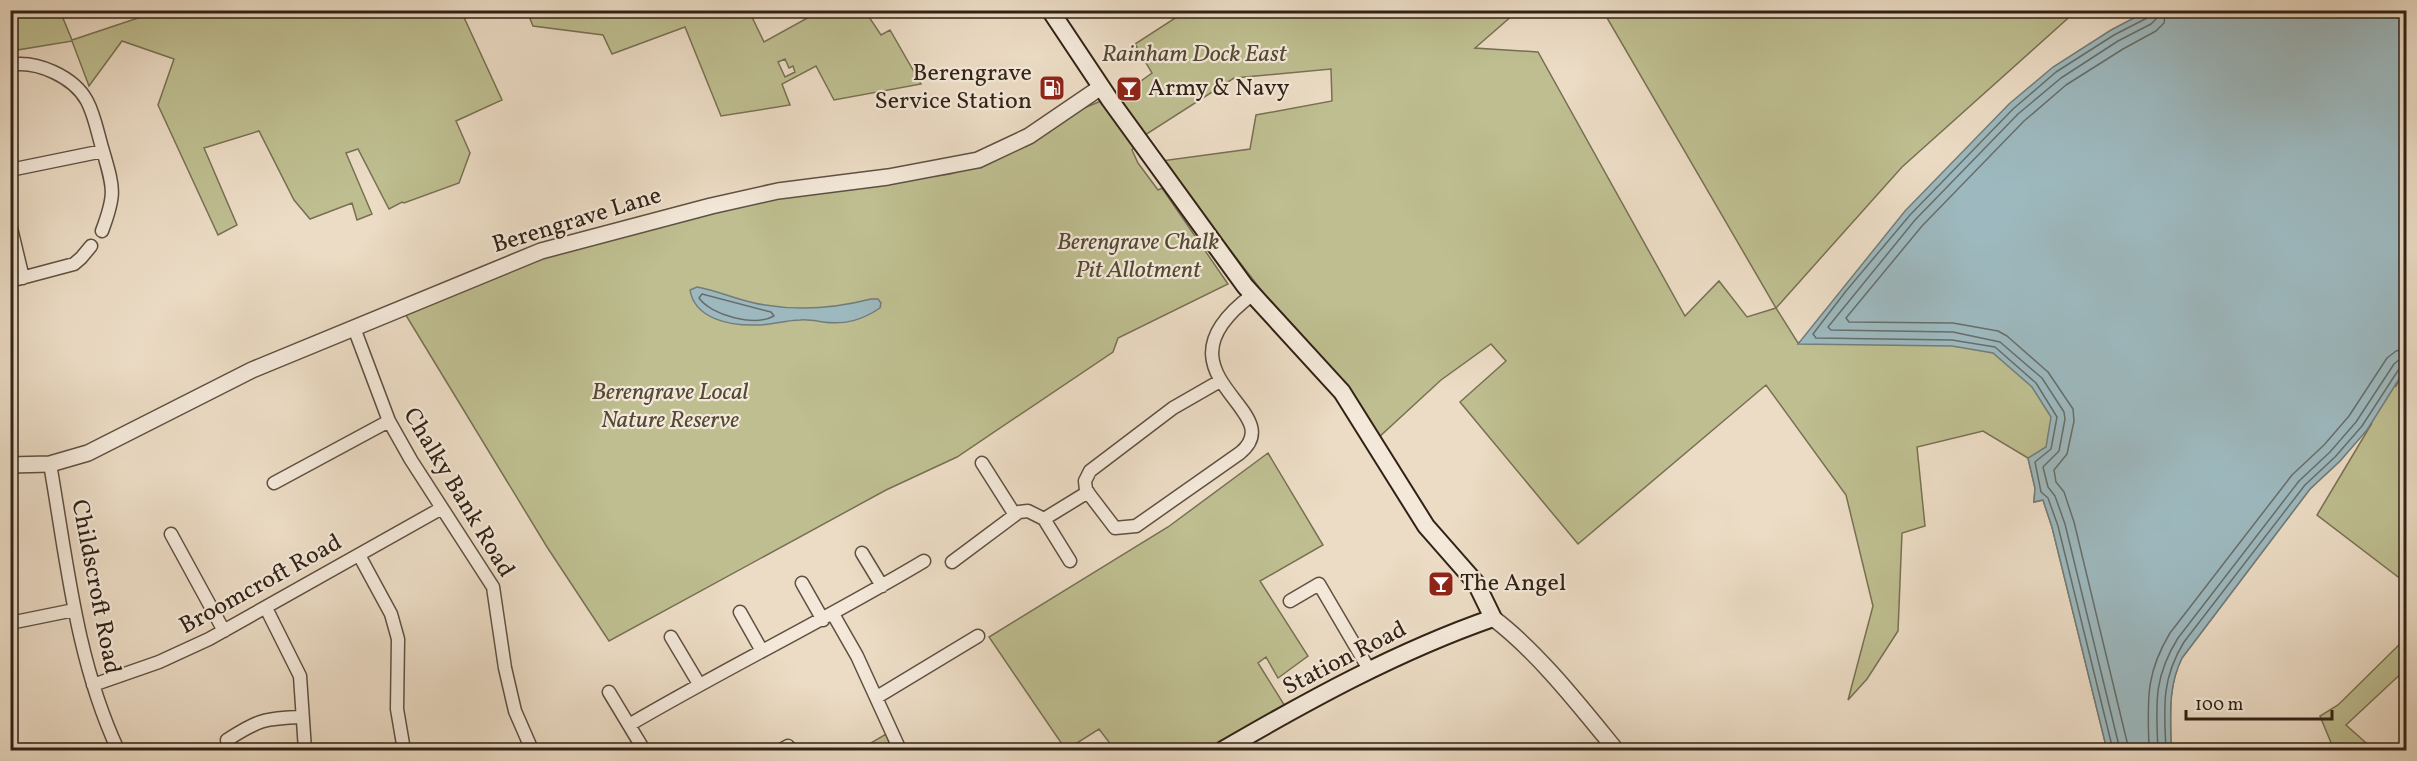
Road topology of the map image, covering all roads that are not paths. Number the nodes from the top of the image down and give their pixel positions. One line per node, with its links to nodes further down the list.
1 (1050, 10): 3 (main road)
2 (10, 66): 4 (street)
3 (1101, 87): 10 (main road); 11 (street, Berengrave Lane)
4 (103, 151): 5 (street); 7 (street)
5 (10, 170)
6 (10, 224): 9 (street)
7 (102, 231)
8 (91, 246): 9 (street)
9 (17, 279)
10 (1252, 296): 12 (street); 35 (main road)
11 (354, 328): 13 (street, Chalky Bank Road); 15 (street, Berengrave Lane)
12 (1220, 381): 18 (street); 18 (street)
13 (389, 421): 17 (street); 19 (street, Chalky Bank Road)
14 (982, 463): 20 (street)
15 (50, 464): 16 (street, Berengrave Lane); 32 (street, Childscroft Road)
16 (10, 465)
17 (274, 483)
18 (1088, 492): 21 (street)
19 (442, 508): 24 (street, Broomcroft Road); 52 (street, Chalky Bank Road)
20 (1015, 515): 21 (street); 27 (street)
21 (1044, 519): 26 (street)
22 (172, 534): 37 (street)
23 (862, 553): 29 (street)
24 (359, 555): 31 (street, Broomcroft Road); 51 (street)
25 (924, 561): 29 (street)
26 (1070, 561)
27 (952, 562)
28 (801, 583): 34 (street)
29 (882, 586): 34 (street)
30 (1290, 601): 41 (street)
31 (266, 608): 37 (street, Broomcroft Road); 46 (street)
32 (74, 610): 36 (street); 43 (street, Childscroft Road)
33 (740, 612): 39 (street)
34 (828, 617): 39 (street); 45 (street)
35 (1493, 618): 41 (main road, Station Road); 58 (street)
36 (10, 623)
37 (224, 631): 43 (street, Broomcroft Road)
38 (978, 636): 45 (street)
39 (762, 651): 42 (street)
40 (665, 652): 42 (street)
41 (1370, 671): 57 (main road, Station Road)
42 (699, 684): 47 (street)
43 (93, 685): 49 (street, Childscroft Road)
44 (609, 692): 47 (street)
45 (877, 697): 56 (street)
46 (302, 717): 48 (street); 50 (street)
47 (629, 725): 53 (street)
48 (225, 740)
49 (118, 750)
50 (305, 750)
51 (404, 750)
52 (532, 750)
53 (644, 750)
54 (781, 750): 55 (street)
55 (791, 750)
56 (900, 750)
57 (1223, 750)
58 (1616, 750)

